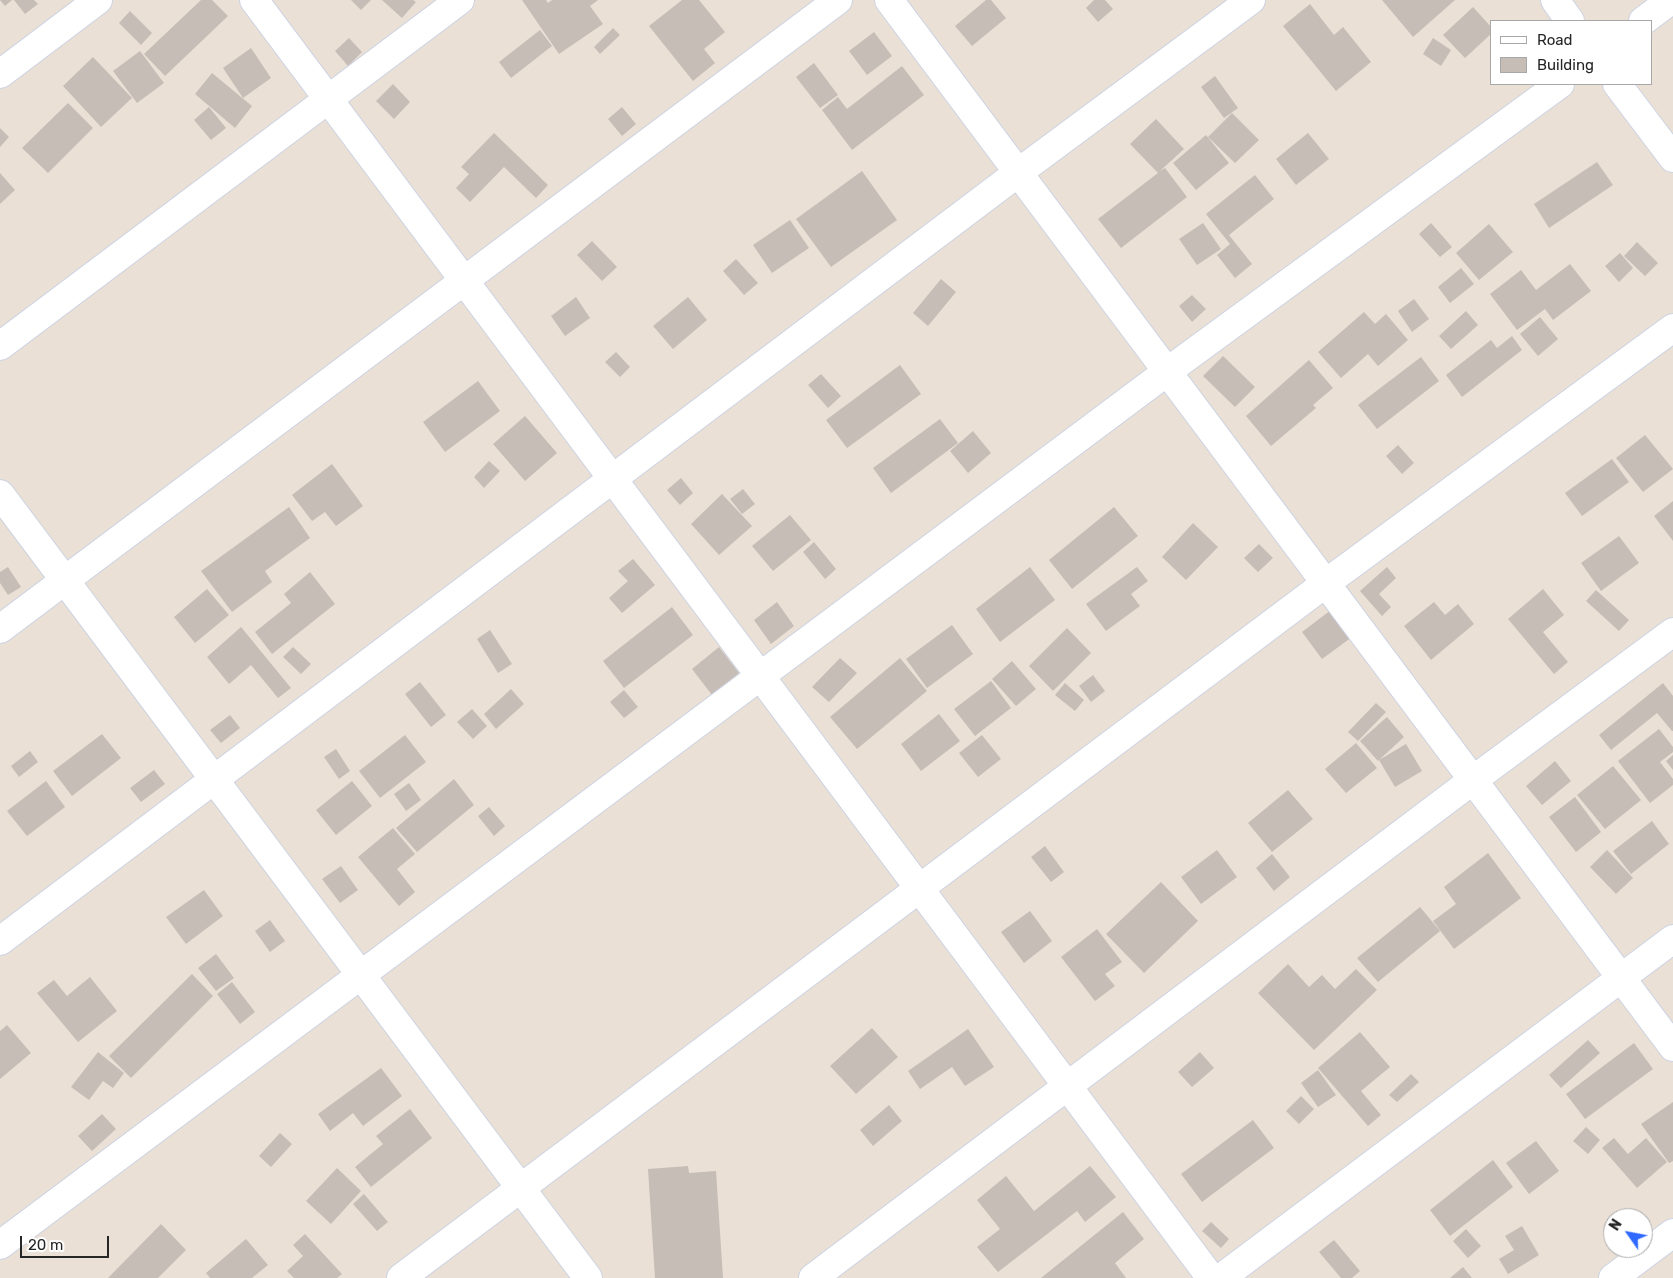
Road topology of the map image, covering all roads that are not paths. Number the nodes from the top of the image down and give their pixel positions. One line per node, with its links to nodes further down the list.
1 (98, 0): 11 (street)
2 (254, 0): 14 (street)
3 (460, 0): 14 (street)
4 (838, 0): 17 (street)
5 (889, 0): 16 (street)
6 (1251, 0): 16 (street)
7 (1555, 0): 9 (street)
8 (1671, 0): 10 (street)
9 (1569, 20)
10 (1645, 20)
11 (0, 74)
12 (1559, 85): 20 (street)
13 (1618, 85): 15 (street)
14 (328, 99): 17 (street); 19 (street)
15 (1673, 158)
16 (1019, 172): 20 (street); 21 (street)
17 (464, 281): 21 (street); 23 (street)
18 (1673, 328): 24 (street)
19 (0, 346)
20 (1168, 371): 24 (street); 27 (street)
21 (613, 479): 27 (street); 28 (street)
22 (0, 494): 23 (street)
23 (65, 580): 25 (street); 28 (street)
24 (1326, 583): 29 (street); 30 (street)
25 (0, 629)
26 (1673, 632): 29 (street)
27 (760, 676): 30 (street); 33 (street)
28 (214, 780): 32 (street); 33 (street)
29 (1473, 780): 34 (street); 36 (street)
30 (920, 889): 36 (street); 37 (street)
31 (1673, 939): 34 (street)
32 (0, 942)
33 (360, 975): 37 (street); 39 (street)
34 (1621, 978): 35 (street); 44 (street)
35 (1673, 1046)
36 (1067, 1086): 42 (street); 43 (street)
37 (520, 1188): 40 (street); 41 (street)
38 (1673, 1233): 45 (street)
39 (0, 1245)
40 (401, 1278)
41 (588, 1278)
42 (812, 1278)
43 (1211, 1278)
44 (1221, 1278)
45 (1613, 1278)

